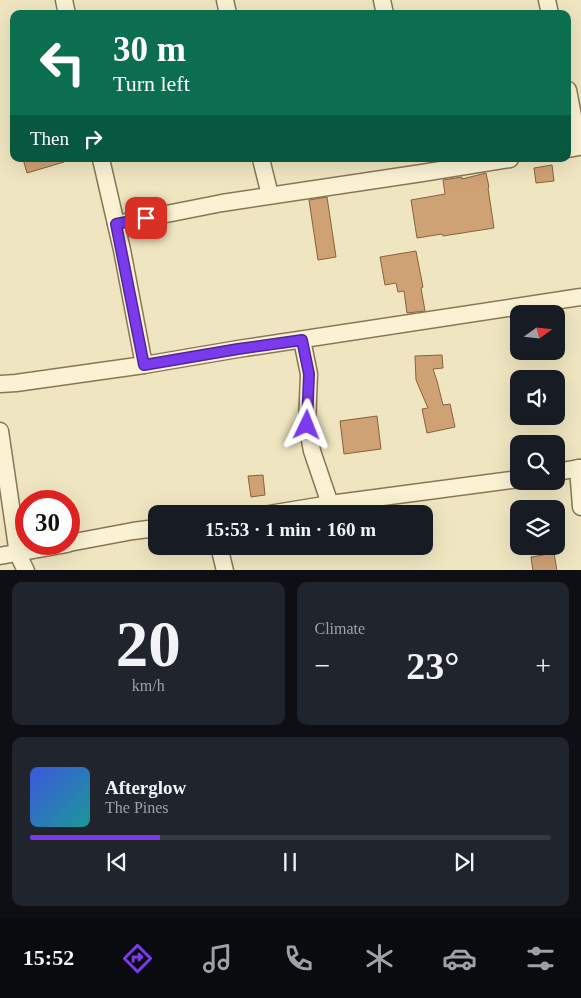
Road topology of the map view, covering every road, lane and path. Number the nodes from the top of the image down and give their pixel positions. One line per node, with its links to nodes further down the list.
1 (571, 113): 2 (street)
2 (576, 151)
3 (102, 162): 8 (street)
4 (262, 162): 7 (street)
5 (471, 162): 6 (street)
6 (420, 166): 7 (street)
7 (270, 195): 8 (street)
8 (116, 224): 11 (street)
9 (581, 297): 10 (street)
10 (302, 340): 11 (street); 17 (street)
11 (144, 365): 12 (street)
12 (0, 384)
13 (0, 431): 21 (street)
14 (579, 468): 15 (street); 19 (street)
15 (565, 470)
16 (510, 480): 17 (street)
17 (330, 504): 18 (street)
18 (324, 505)
19 (581, 507)
20 (148, 529): 22 (street)
21 (15, 534)
22 (80, 542)
23 (15, 554): 26 (street)
24 (18, 555): 27 (street)
25 (221, 555): 28 (street)
26 (0, 556)
27 (26, 570)
28 (225, 570)

